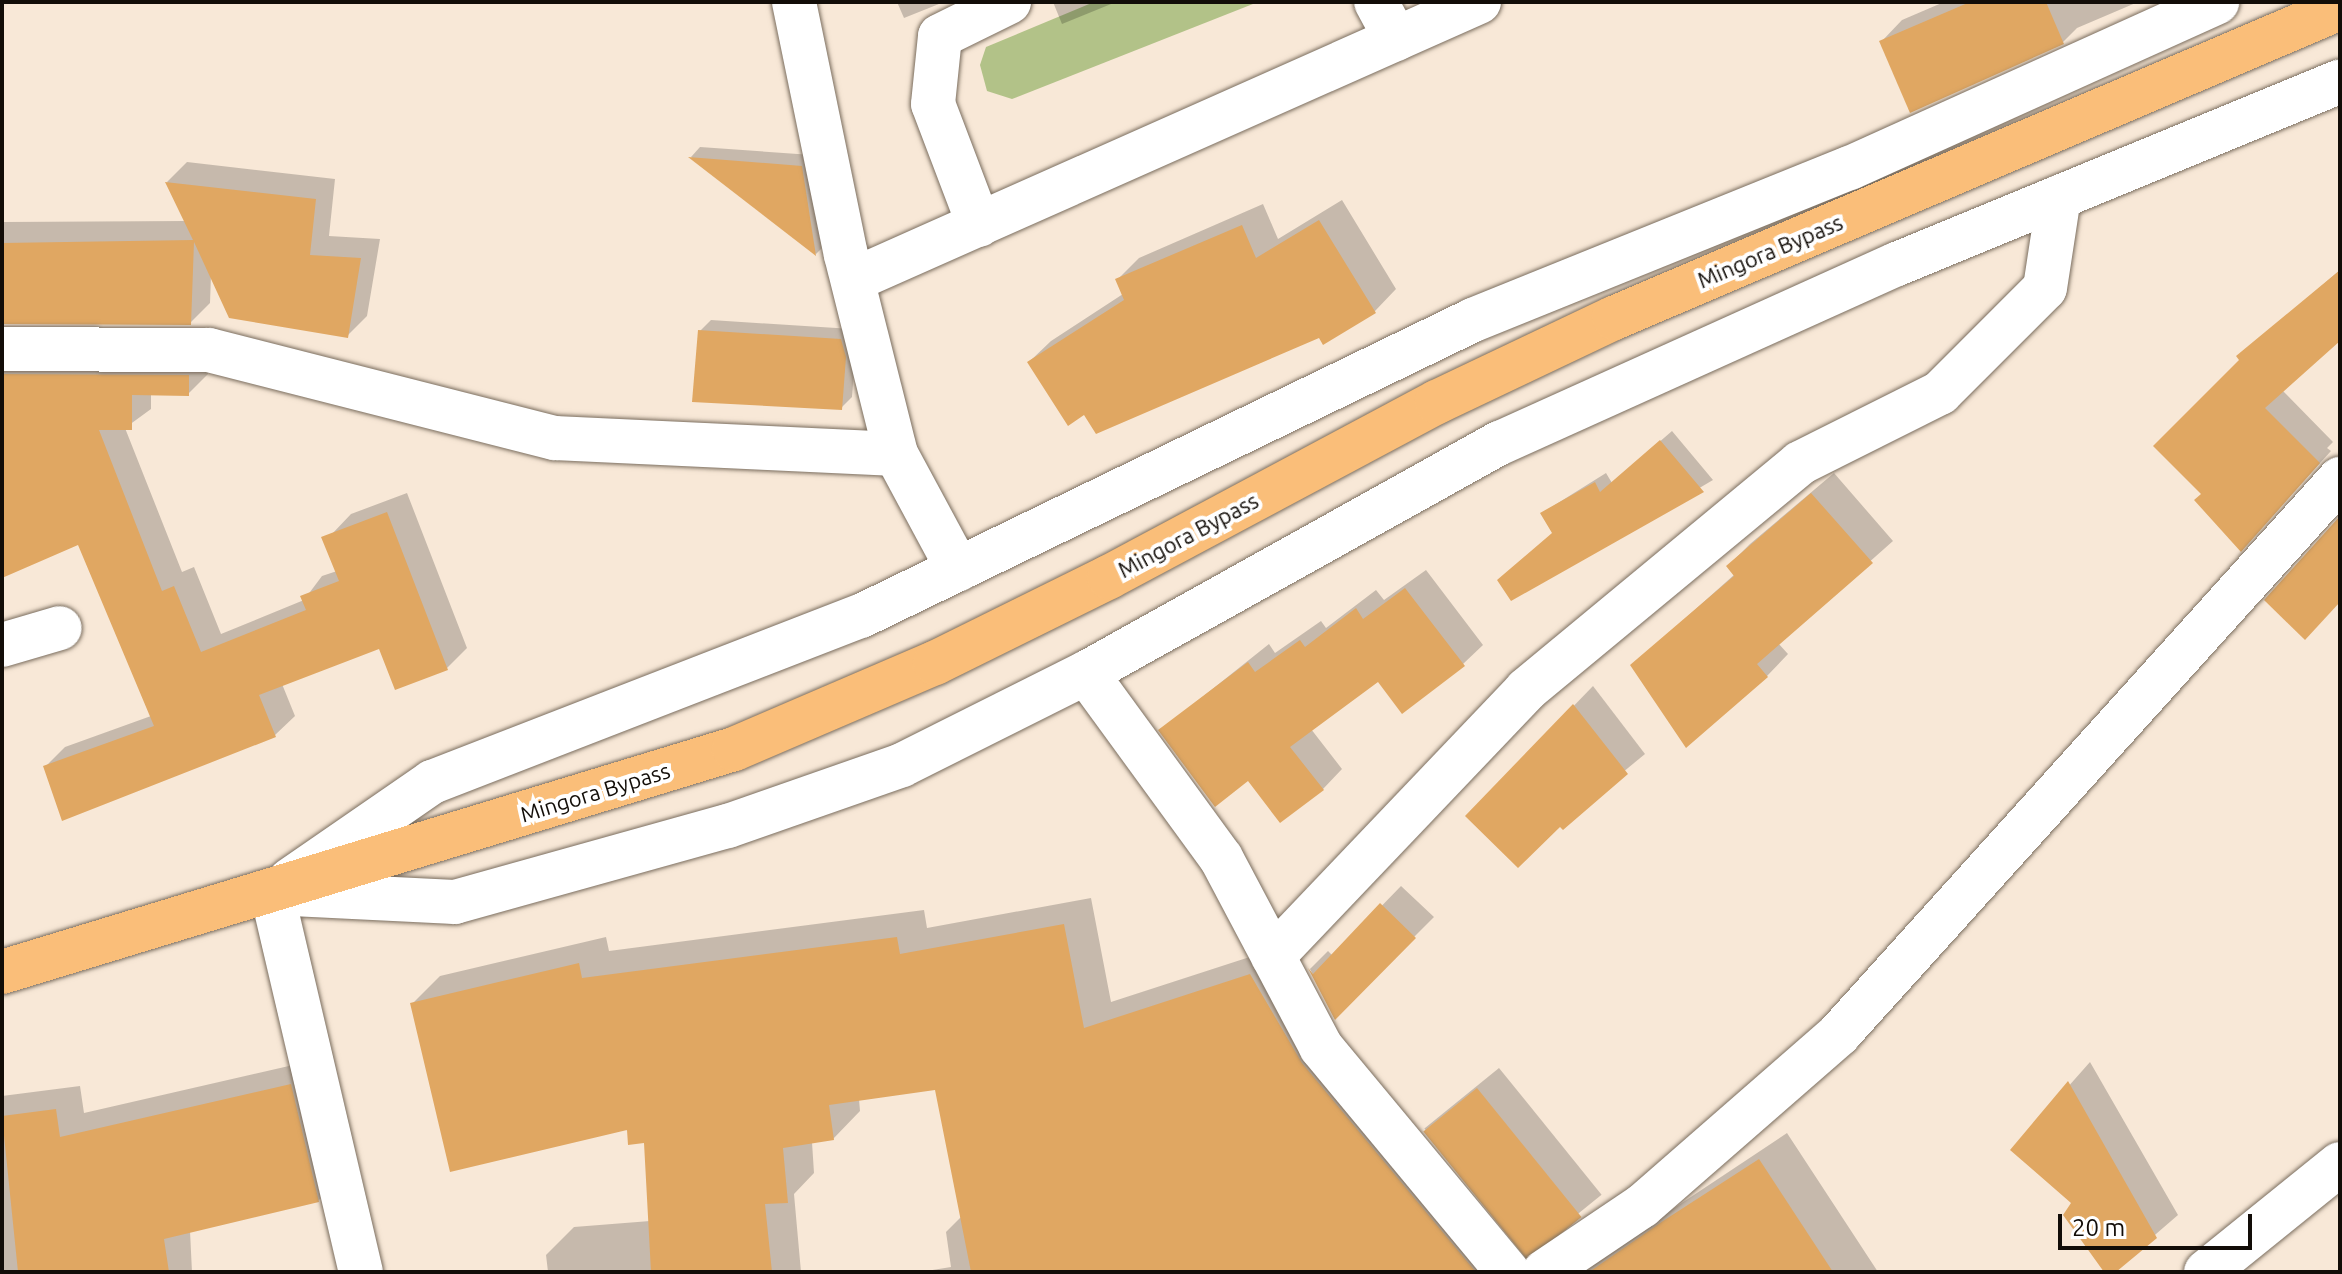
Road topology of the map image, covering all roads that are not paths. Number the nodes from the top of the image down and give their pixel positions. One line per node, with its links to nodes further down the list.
1 (794, 2): 10 (street)
2 (1009, 2): 9 (street)
3 (1479, 2): 6 (street)
4 (2217, 2): 14 (street)
5 (2340, 8): 18 (highway, Mingora Bypass)
6 (1386, 20): 9 (street)
7 (2340, 81): 8 (street)
8 (2059, 197): 17 (street); 19 (street)
9 (979, 225): 10 (street)
10 (853, 280): 12 (street)
11 (2, 349): 12 (street)
12 (896, 454): 14 (street)
13 (2340, 479): 24 (street)
14 (958, 569): 18 (street)
15 (60, 628): 16 (street)
16 (2, 645)
17 (1086, 673): 18 (street); 19 (street)
18 (272, 893): 20 (highway, Mingora Bypass); 22 (street)
19 (1273, 956): 23 (street)
20 (2, 972)
21 (2340, 1164): 25 (street)
22 (361, 1272)
23 (1508, 1272)
24 (1544, 1272)
25 (2206, 1272)

